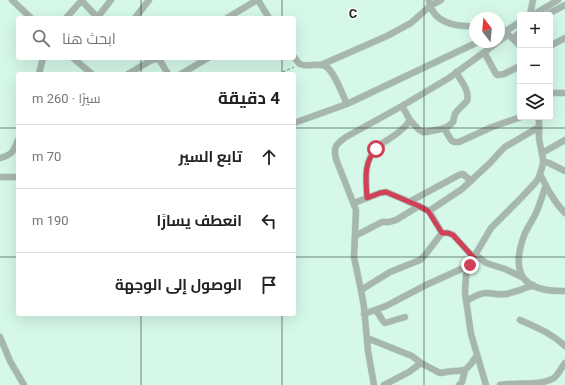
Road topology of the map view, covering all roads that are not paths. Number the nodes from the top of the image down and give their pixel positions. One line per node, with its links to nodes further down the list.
1 (12, 0): 13 (street)
2 (22, 0): 13 (street)
3 (81, 0): 18 (street); 19 (street)
4 (111, 0): 20 (street)
5 (258, 0): 10 (street); 23 (street)
6 (441, 0): 11 (street)
7 (533, 0): 14 (street)
8 (558, 0): 15 (street)
9 (146, 1): 21 (street)
10 (248, 2): 22 (street)
11 (430, 3): 25 (street); 42 (street)
12 (565, 5): 16 (street)
13 (17, 6): 17 (street)
14 (531, 12)
15 (538, 12)
16 (552, 12)
17 (29, 16)
18 (68, 16)
19 (95, 16)
20 (99, 16)
21 (136, 16)
22 (230, 16)
23 (268, 16)
24 (517, 24): 26 (street)
25 (469, 26)
26 (506, 32): 28 (street); 30 (street)
27 (517, 35): 30 (street)
28 (505, 37)
29 (565, 38): 32 (street)
30 (513, 39): 31 (street)
31 (517, 43)
32 (553, 44)
33 (469, 46): 52 (street)
34 (490, 48): 35 (street)
35 (484, 52): 43 (street); 49 (street)
36 (296, 59): 42 (street)
37 (42, 60): 44 (street)
38 (75, 60): 45 (street)
39 (148, 60): 46 (street)
40 (160, 60): 47 (street)
41 (205, 60): 48 (street)
42 (321, 64): 52 (street)
43 (517, 68)
44 (39, 72)
45 (90, 72)
46 (131, 72)
47 (167, 72)
48 (184, 72)
49 (456, 72): 53 (street); 59 (street)
50 (553, 93): 51 (street)
51 (565, 93)
52 (347, 104): 57 (street)
53 (402, 106): 55 (street); 73 (street)
54 (517, 118): 59 (street)
55 (410, 120): 59 (street); 71 (street)
56 (539, 120): 58 (street)
57 (296, 122)
58 (539, 127): 62 (street); 69 (street)
59 (444, 128)
60 (565, 140): 62 (street)
61 (16, 145): 63 (street)
62 (542, 153): 64 (street)
63 (0, 158)
64 (543, 161): 65 (street); 66 (street)
65 (565, 171)
66 (540, 174): 70 (street); 79 (street)
67 (0, 177): 68 (street)
68 (16, 177)
69 (471, 180): 72 (street); 75 (street)
70 (546, 185): 76 (street); 81 (street)
71 (367, 198): 72 (street); 73 (street)
72 (409, 202): 74 (street)
73 (354, 203): 78 (street)
74 (419, 206): 75 (street); 78 (street)
75 (428, 211): 77 (street)
76 (565, 213)
77 (442, 233): 79 (street); 83 (street)
78 (355, 236): 83 (street)
79 (475, 257): 80 (street); 81 (street)
80 (470, 265): 85 (street); 86 (street)
81 (522, 277): 82 (street)
82 (533, 285): 84 (street); 85 (street)
83 (361, 290): 87 (street)
84 (565, 291)
85 (466, 301): 93 (street)
86 (376, 310): 87 (street); 88 (street)
87 (364, 314): 91 (street)
88 (405, 317)
89 (520, 320): 92 (street)
90 (0, 337): 97 (street)
91 (367, 338): 94 (street); 98 (street)
92 (565, 346)
93 (477, 355): 96 (street); 101 (street)
94 (421, 363): 96 (street); 99 (street)
95 (565, 363): 102 (street)
96 (465, 370): 100 (street)
97 (24, 385)
98 (374, 385)
99 (384, 385)
100 (459, 385)
101 (486, 385)
102 (500, 385)

